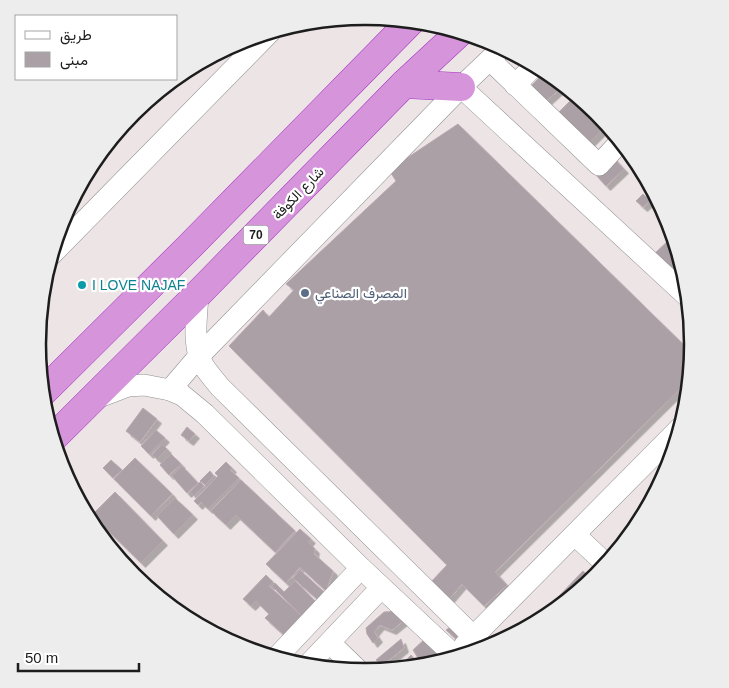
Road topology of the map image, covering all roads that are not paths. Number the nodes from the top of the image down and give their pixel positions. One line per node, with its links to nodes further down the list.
1 (404, 28): 16 (highway)
2 (411, 29): 6 (highway)
3 (454, 38): 6 (highway, شارع الكوفة / 70)
4 (261, 42): 12 (street)
5 (496, 54): 9 (street); 10 (street)
6 (434, 58): 8 (highway, شارع الكوفة / 70)
7 (529, 71): 9 (street)
8 (404, 84): 10 (highway); 14 (highway, شارع الكوفة / 70)
9 (515, 84): 11 (street)
10 (461, 87): 13 (street); 15 (street)
11 (615, 147)
12 (61, 245)
13 (678, 288)
14 (198, 294): 15 (street); 18 (highway, شارع الكوفة / 70)
15 (199, 356): 17 (street); 27 (street)
16 (48, 387)
17 (170, 390): 18 (street); 23 (street)
18 (92, 400): 19 (highway, شارع الكوفة / 70)
19 (58, 433)
20 (669, 439): 21 (street)
21 (575, 535): 22 (street); 25 (street)
22 (600, 558)
23 (361, 568): 24 (street); 29 (street)
24 (382, 588): 26 (street); 28 (street)
25 (481, 641)
26 (330, 642): 30 (street); 31 (street)
27 (480, 642)
28 (450, 651)
29 (282, 652)
30 (314, 659)
31 (350, 662)

